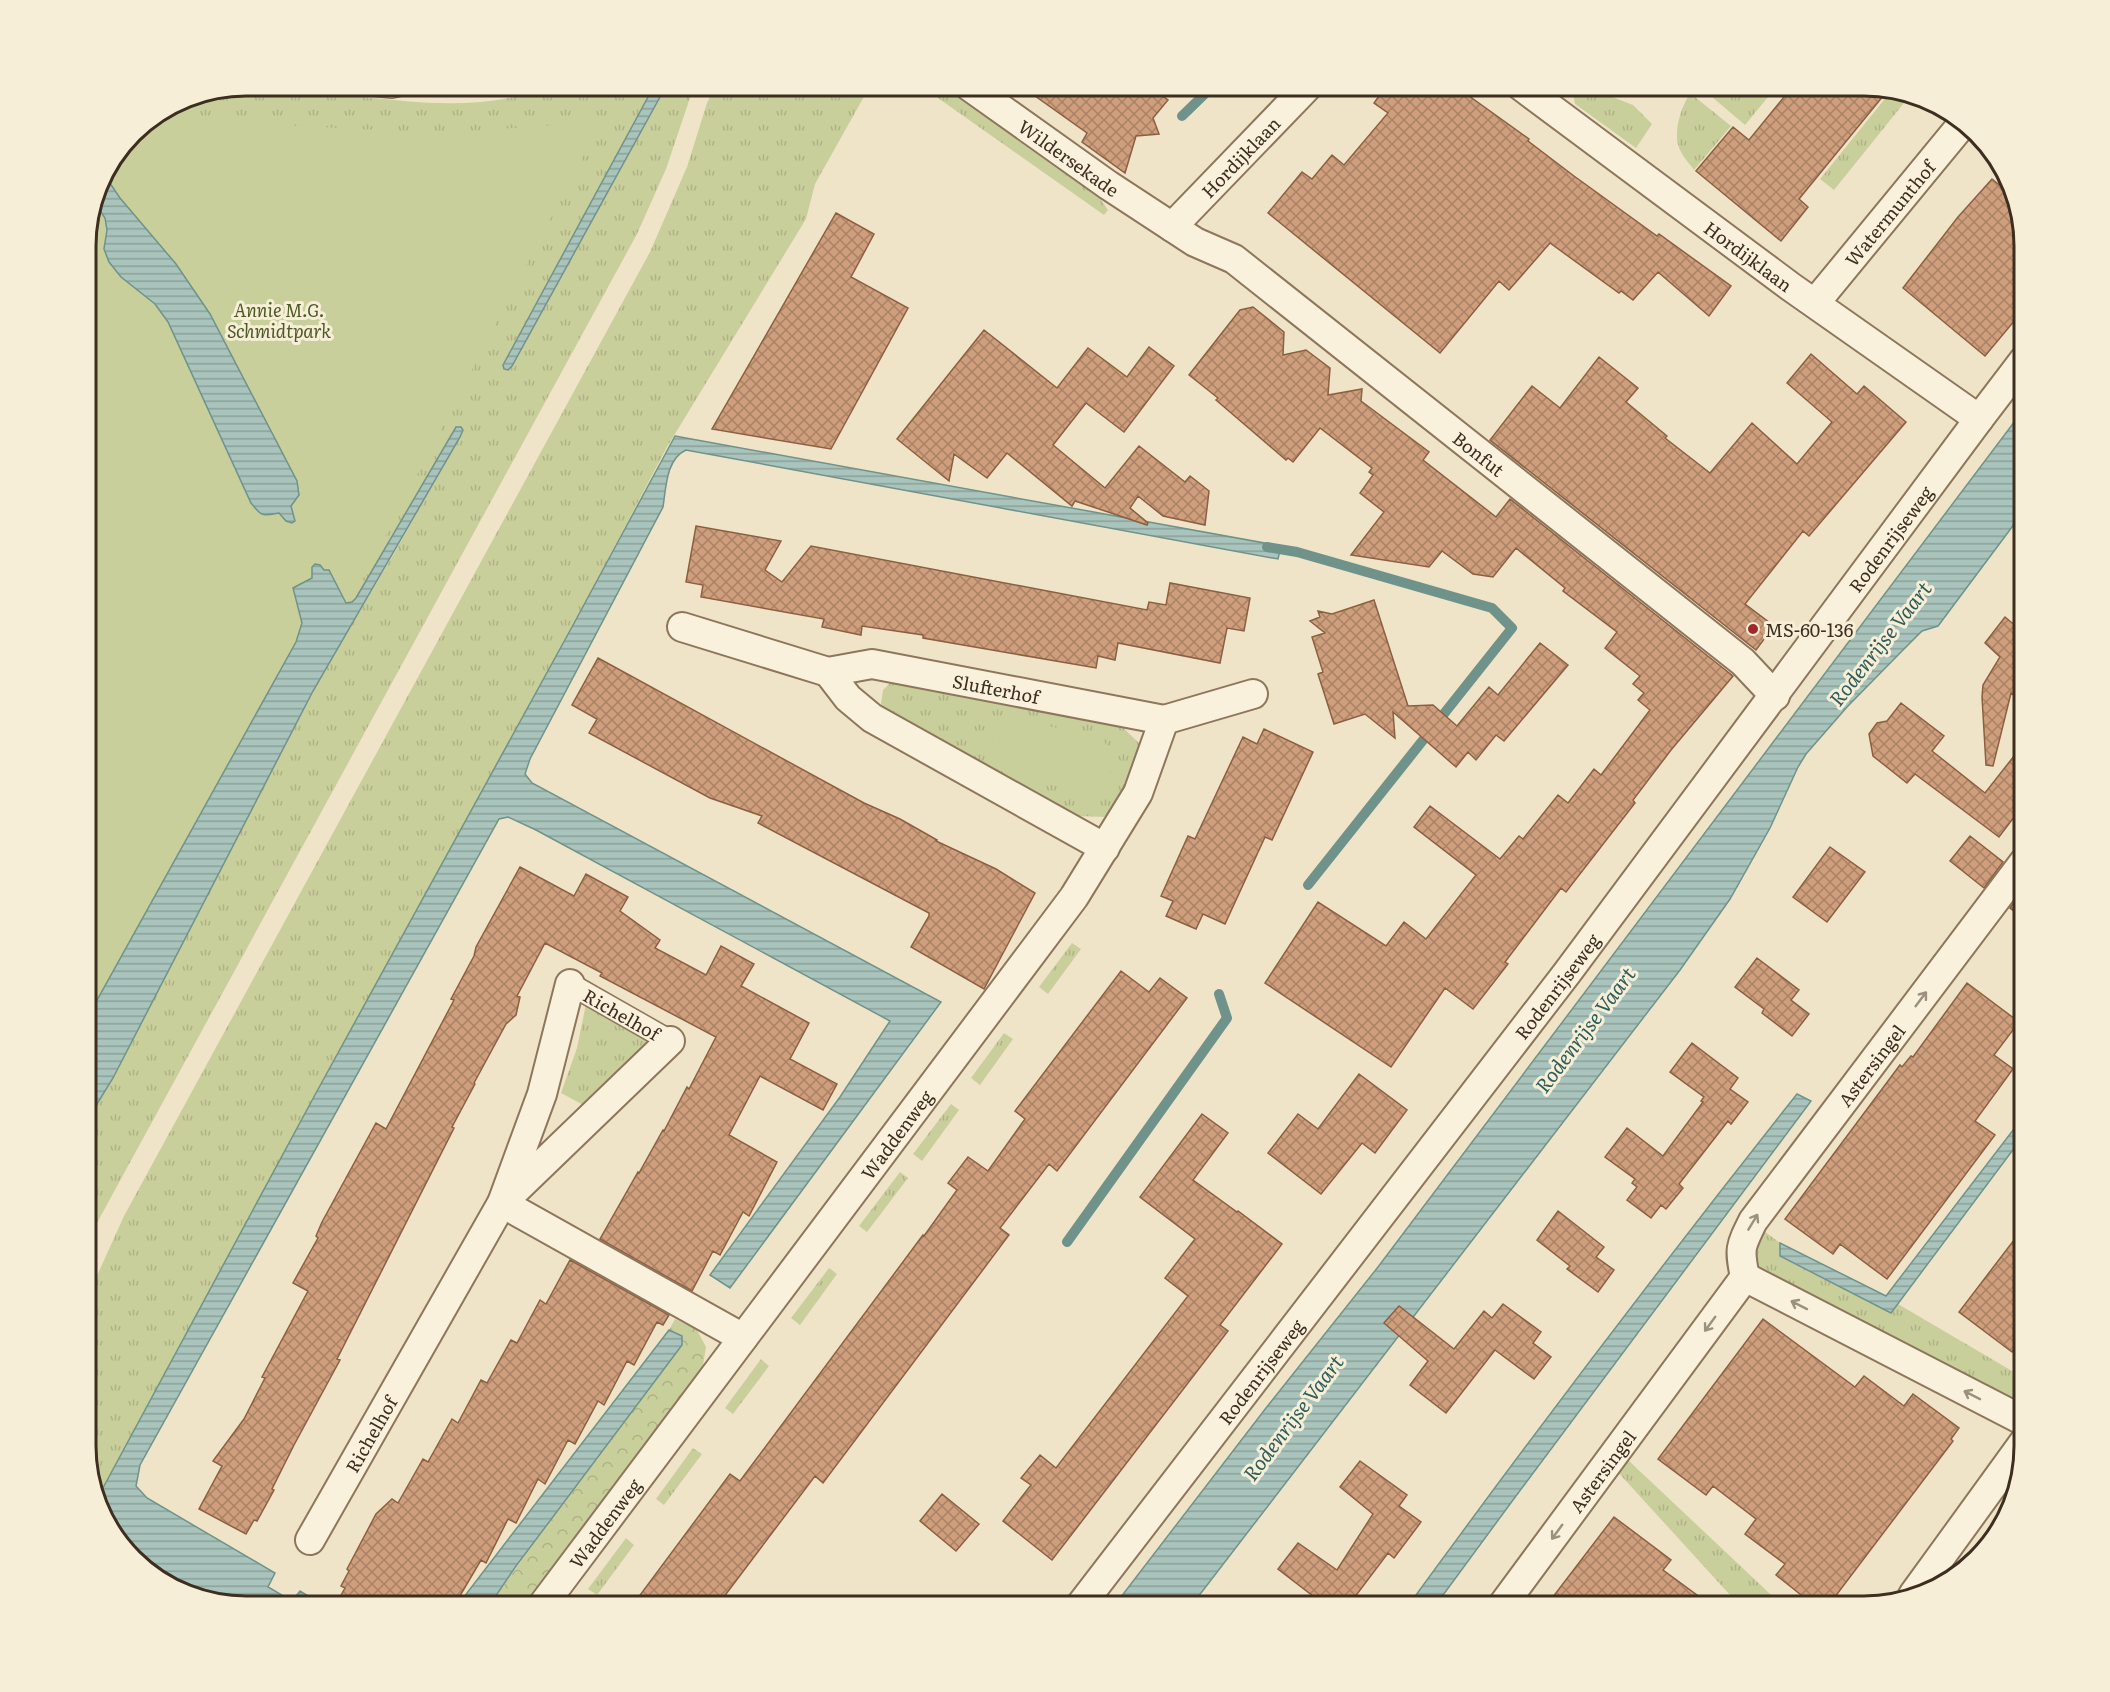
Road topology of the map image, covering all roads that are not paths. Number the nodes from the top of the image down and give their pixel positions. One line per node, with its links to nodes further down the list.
1 (983, 96): 5 (street, Wildersekade)
2 (1298, 96): 5 (street, Hordijklaan)
3 (1540, 96): 6 (street, Hordijklaan)
4 (1958, 129): 6 (street, Watermunthof)
5 (1172, 227): 12 (street, Bonfut)
6 (1815, 303): 8 (street, Hordijklaan)
7 (2014, 374): 8 (street, Rodenrijseweg)
8 (1979, 419): 12 (street, Rodenrijseweg)
9 (682, 627): 10 (street, Slufterhof)
10 (828, 672): 13 (street, Slufterhof); 14 (street)
11 (1253, 694): 13 (street)
12 (1775, 696): 26 (street, Rodenrijseweg)
13 (1164, 720): 14 (street, Waddenweg)
14 (1105, 848): 20 (street, Waddenweg)
15 (2014, 877): 19 (street, Astersingel, one-way to 15)
16 (570, 984): 17 (street, Richelhof); 18 (street, Richelhof)
17 (670, 1041): 18 (street, Richelhof)
18 (502, 1203): 20 (street); 23 (street, Richelhof)
19 (1745, 1277): 21 (street, one-way to 19); 27 (street, Astersingel, one-way to 27)
20 (743, 1338): 25 (street, Waddenweg)
21 (2014, 1415)
22 (2013, 1458): 24 (street)
23 (310, 1540)
24 (1919, 1586)
25 (550, 1596)
26 (1088, 1596)
27 (1509, 1596)

